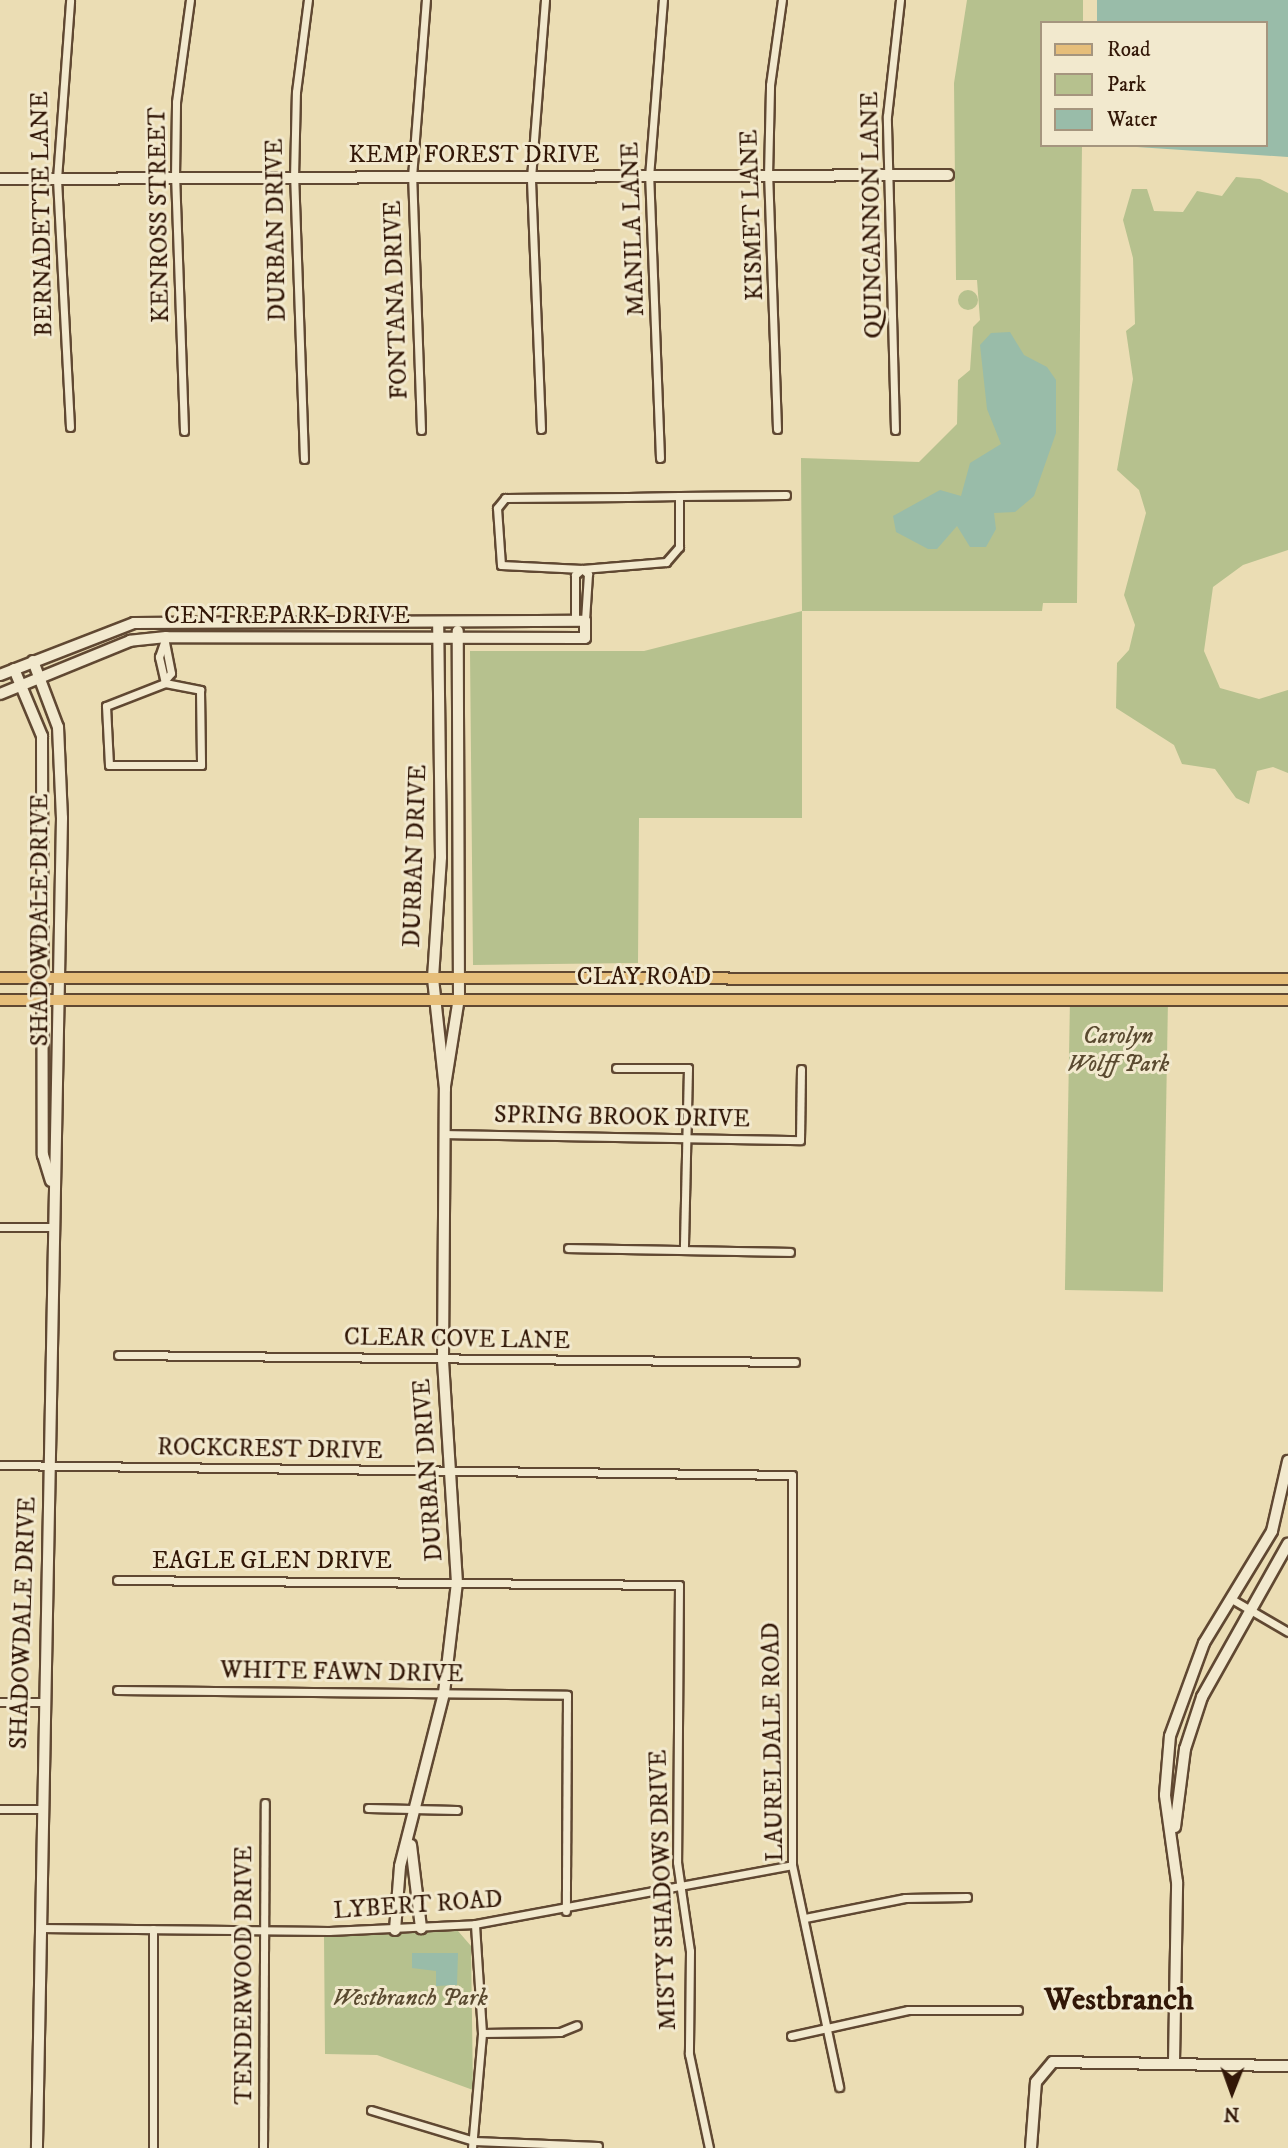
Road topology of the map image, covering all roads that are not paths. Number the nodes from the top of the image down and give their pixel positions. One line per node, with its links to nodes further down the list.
1 (70, 0): 18 (street, BERNADETTE LANE)
2 (190, 0): 12 (street, KENROSS STREET)
3 (308, 0): 15 (street, DURBAN DRIVE)
4 (426, 0): 13 (street, FONTANA DRIVE)
5 (545, 0): 16 (street)
6 (663, 0): 14 (street, MANILA LANE)
7 (782, 0): 10 (street, KISMET LANE)
8 (900, 0): 11 (street, QUINCANNON LANE)
9 (948, 175): 11 (street, KEMP FOREST DRIVE)
10 (768, 176): 11 (street, KEMP FOREST DRIVE); 14 (street, KEMP FOREST DRIVE); 21 (street, KISMET LANE)
11 (888, 176): 23 (street, QUINCANNON LANE)
12 (175, 177): 15 (street, KEMP FOREST DRIVE); 18 (street, KEMP FOREST DRIVE); 24 (street, KENROSS STREET)
13 (412, 177): 15 (street, KEMP FOREST DRIVE); 16 (street, KEMP FOREST DRIVE); 22 (street, FONTANA DRIVE)
14 (649, 177): 16 (street, KEMP FOREST DRIVE); 25 (street, MANILA LANE)
15 (294, 178): 26 (street, DURBAN DRIVE)
16 (531, 178): 20 (street)
17 (0, 179): 18 (street, KEMP FOREST DRIVE)
18 (57, 179): 19 (street, BERNADETTE LANE)
19 (70, 428)
20 (541, 429)
21 (777, 429)
22 (421, 430)
23 (895, 430)
24 (184, 431)
25 (660, 458)
26 (304, 459)
27 (786, 495): 28 (street)
28 (679, 496): 29 (street); 29 (street)
29 (582, 569): 30 (street); 31 (street)
30 (575, 593): 31 (street); 32 (street)
31 (587, 593): 32 (street)
32 (580, 621): 36 (street, CENTREPARK DRIVE); 39 (street, CENTREPARK DRIVE)
33 (163, 622): 34 (street, CENTREPARK DRIVE); 40 (street); 41 (street, CENTREPARK DRIVE)
34 (304, 622): 35 (street, CENTREPARK DRIVE); 37 (street)
35 (438, 622): 36 (street, CENTREPARK DRIVE); 38 (street, DURBAN DRIVE)
36 (458, 623): 39 (street, DURBAN DRIVE)
37 (304, 637): 38 (street, CENTREPARK DRIVE); 40 (street, CENTREPARK DRIVE)
38 (438, 637): 39 (street, CENTREPARK DRIVE); 54 (street, DURBAN DRIVE)
39 (458, 637): 60 (street, DURBAN DRIVE)
40 (165, 639): 44 (street, CENTREPARK DRIVE); 45 (street)
41 (33, 661): 42 (street, CENTREPARK DRIVE); 44 (street, SHADOWDALE DRIVE)
42 (14, 669): 43 (street, CENTREPARK DRIVE); 46 (street, SHADOWDALE DRIVE)
43 (0, 675)
44 (39, 677): 46 (street, CENTREPARK DRIVE); 49 (street, SHADOWDALE DRIVE)
45 (165, 682): 45 (street)
46 (23, 684): 47 (street, CENTREPARK DRIVE); 48 (street, SHADOWDALE DRIVE)
47 (0, 694)
48 (45, 817): 49 (street); 51 (street, SHADOWDALE DRIVE)
49 (62, 818): 52 (street, SHADOWDALE DRIVE)
50 (0, 978): 51 (main road, CLAY ROAD)
51 (43, 978): 52 (main road, CLAY ROAD); 68 (street, SHADOWDALE DRIVE)
52 (63, 978): 53 (main road, CLAY ROAD); 69 (street, SHADOWDALE DRIVE)
53 (300, 978): 54 (main road, CLAY ROAD); 63 (main road)
54 (433, 978): 60 (main road, CLAY ROAD); 61 (street, DURBAN DRIVE)
55 (616, 978): 56 (main road, CLAY ROAD); 60 (main road, CLAY ROAD); 64 (main road)
56 (774, 978): 57 (main road, CLAY ROAD); 65 (main road)
57 (922, 978): 58 (main road, CLAY ROAD); 70 (main road)
58 (1056, 978): 59 (main road, CLAY ROAD); 66 (main road)
59 (1288, 978)
60 (460, 979): 62 (street, DURBAN DRIVE)
61 (434, 998): 62 (main road, CLAY ROAD); 63 (main road, CLAY ROAD); 74 (street, DURBAN DRIVE)
62 (459, 998): 64 (main road, CLAY ROAD); 74 (street, DURBAN DRIVE)
63 (298, 999): 69 (main road, CLAY ROAD)
64 (615, 999): 65 (main road, CLAY ROAD)
65 (775, 999): 70 (main road, CLAY ROAD)
66 (1057, 999): 70 (main road, CLAY ROAD); 71 (main road, CLAY ROAD)
67 (0, 1000): 68 (main road, CLAY ROAD)
68 (43, 1000): 69 (main road, CLAY ROAD); 77 (street, SHADOWDALE DRIVE)
69 (62, 1000): 77 (street, SHADOWDALE DRIVE)
70 (923, 1000)
71 (1288, 1000)
72 (616, 1068): 76 (street)
73 (802, 1069): 76 (street, SPRING BROOK DRIVE)
74 (445, 1089): 75 (street, DURBAN DRIVE)
75 (444, 1135): 76 (street, SPRING BROOK DRIVE); 84 (street, DURBAN DRIVE)
76 (687, 1139): 81 (street)
77 (52, 1184): 79 (street, SHADOWDALE DRIVE)
78 (0, 1227): 79 (street)
79 (51, 1227): 88 (street, SHADOWDALE DRIVE)
80 (568, 1248): 81 (street)
81 (684, 1250): 82 (street)
82 (790, 1252)
83 (118, 1355): 84 (street, CLEAR COVE LANE)
84 (443, 1359): 85 (street, CLEAR COVE LANE); 89 (street, DURBAN DRIVE)
85 (795, 1362)
86 (1288, 1461): 95 (street)
87 (0, 1465): 88 (street, ROCKCREST DRIVE)
88 (49, 1466): 89 (street, ROCKCREST DRIVE); 101 (street, SHADOWDALE DRIVE)
89 (453, 1472): 90 (street, ROCKCREST DRIVE); 93 (street, DURBAN DRIVE)
90 (792, 1475): 110 (street, LAURELDALE ROAD)
91 (1288, 1544): 96 (street)
92 (117, 1580): 93 (street, EAGLE GLEN DRIVE)
93 (457, 1583): 94 (street, EAGLE GLEN DRIVE); 99 (street, DURBAN DRIVE)
94 (679, 1585): 111 (street, MISTY SHADOWS DRIVE)
95 (1235, 1601): 96 (street); 108 (street)
96 (1249, 1613): 97 (street); 108 (street)
97 (1288, 1632)
98 (117, 1690): 99 (street, WHITE FAWN DRIVE)
99 (444, 1693): 106 (street, DURBAN DRIVE); 113 (street, WHITE FAWN DRIVE)
100 (0, 1702): 101 (street)
101 (43, 1702): 105 (street, SHADOWDALE DRIVE)
102 (265, 1803): 119 (street, TENDERWOOD DRIVE)
103 (368, 1808): 106 (street)
104 (0, 1809): 105 (street)
105 (40, 1809): 116 (street, SHADOWDALE DRIVE)
106 (417, 1809): 107 (street); 109 (street, DURBAN DRIVE)
107 (457, 1810)
108 (1173, 1841): 126 (street)
109 (411, 1845): 117 (street, DURBAN DRIVE); 120 (street, DURBAN DRIVE)
110 (792, 1866): 111 (street, LYBERT ROAD); 114 (street, LAURELDALE ROAD)
111 (682, 1887): 113 (street, LYBERT ROAD); 135 (street, MISTY SHADOWS DRIVE)
112 (967, 1897): 114 (street)
113 (566, 1911): 115 (street, LYBERT ROAD)
114 (805, 1918): 123 (street, LAURELDALE ROAD)
115 (475, 1924): 117 (street, LYBERT ROAD); 124 (street)
116 (40, 1928): 118 (street, LYBERT ROAD); 132 (street, SHADOWDALE DRIVE)
117 (421, 1928): 120 (street, LYBERT ROAD)
118 (153, 1929): 119 (street, LYBERT ROAD); 133 (street)
119 (266, 1930): 120 (street, LYBERT ROAD); 134 (street, TENDERWOOD DRIVE)
120 (396, 1930)
121 (1018, 2010): 123 (street)
122 (577, 2025): 124 (street)
123 (827, 2027): 125 (street); 128 (street, LAURELDALE ROAD)
124 (482, 2032): 130 (street)
125 (791, 2036)
126 (1174, 2063): 127 (street); 136 (street)
127 (1288, 2066)
128 (839, 2087)
129 (371, 2110): 130 (street)
130 (473, 2144): 131 (street)
131 (598, 2146)
132 (37, 2148)
133 (153, 2148)
134 (263, 2148)
135 (709, 2148)
136 (1031, 2148)

